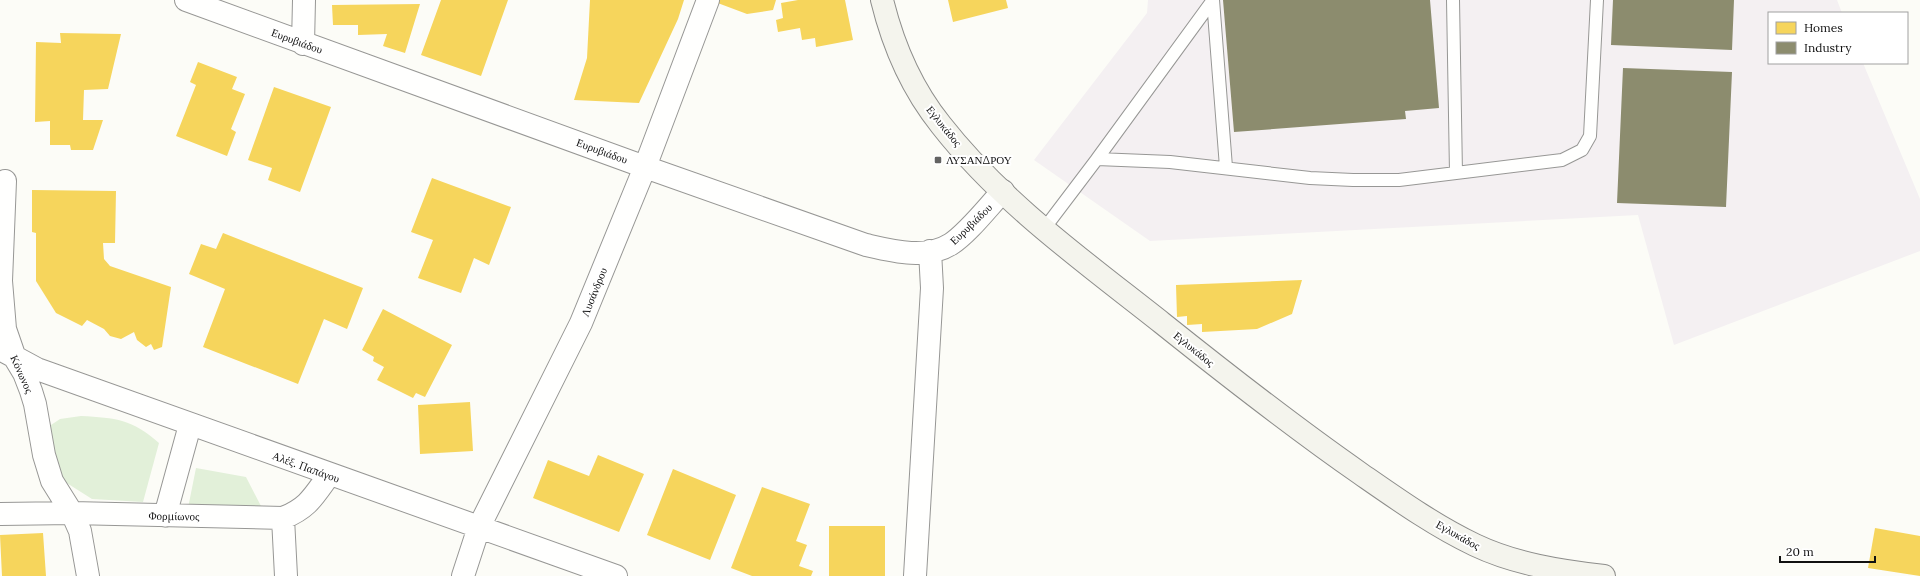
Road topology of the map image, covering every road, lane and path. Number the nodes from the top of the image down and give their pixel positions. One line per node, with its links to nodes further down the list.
1 (186, 0): 8 (street, Ευρυβιάδου)
2 (304, 0): 8 (street)
3 (708, 0): 10 (street, Λυσάνδρου)
4 (882, 0): 14 (main road, Εγλυκάδος)
5 (1213, 0): 9 (lane); 11 (lane)
6 (1453, 0): 12 (lane)
7 (1597, 0): 12 (lane)
8 (303, 44): 10 (street, Ευρυβιάδου)
9 (1097, 159): 11 (lane); 15 (lane)
10 (645, 167): 16 (street, Ευρυβιάδου); 24 (street, Λυσάνδρου)
11 (1226, 167): 12 (lane)
12 (1456, 173)
13 (5, 180): 17 (street, Κόνωνος)
14 (1003, 191): 15 (main road, Εγλυκάδος); 16 (street, Ευρυβιάδου)
15 (1044, 229): 30 (main road, Εγλυκάδος)
16 (930, 251): 29 (street)
17 (7, 353): 18 (street, Αλέξ. Παπάγου); 20 (street, Κόνωνος)
18 (190, 425): 19 (street, Αλέξ. Παπάγου); 22 (street)
19 (329, 475): 23 (street, Φορμίωνος); 24 (street, Αλέξ. Παπάγου)
20 (72, 513): 21 (street, Φορμίωνος); 22 (street, Φορμίωνος); 25 (street, Κόνωνος)
21 (0, 514)
22 (165, 516): 23 (street, Φορμίωνος)
23 (282, 518): 26 (street)
24 (479, 527): 27 (street, Λυσάνδρου); 28 (street, Αλέξ. Παπάγου)
25 (88, 576)
26 (286, 576)
27 (463, 576)
28 (616, 576)
29 (915, 576)
30 (1604, 576)

